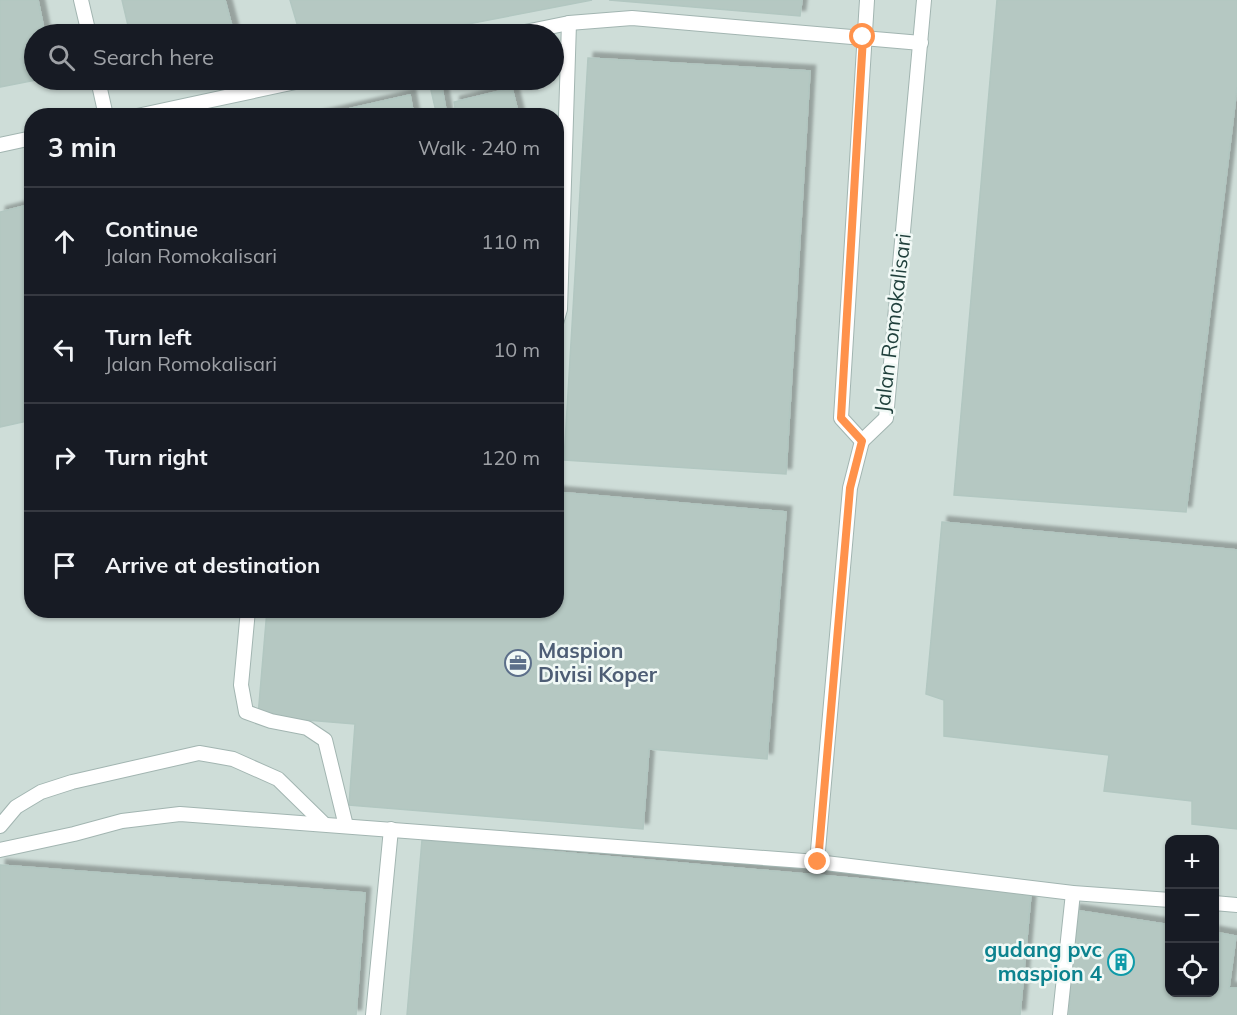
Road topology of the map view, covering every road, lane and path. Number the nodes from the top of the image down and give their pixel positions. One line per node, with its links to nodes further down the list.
1 (81, 0): 5 (lane)
2 (867, 0): 7 (lane, Jalan Romokalisari)
3 (924, 0): 8 (lane, Jalan Romokalisari)
4 (569, 23): 6 (lane); 7 (lane); 15 (lane)
5 (87, 24)
6 (564, 24)
7 (863, 37): 8 (lane); 16 (lane, Jalan Romokalisari)
8 (921, 43): 16 (lane, Jalan Romokalisari)
9 (100, 90): 11 (lane)
10 (258, 90): 12 (lane)
11 (104, 108)
12 (174, 108)
13 (24, 140): 14 (lane)
14 (0, 145)
15 (564, 182)
16 (862, 441): 23 (lane)
17 (247, 618): 20 (lane)
18 (324, 824): 19 (lane); 20 (lane); 22 (lane)
19 (0, 826)
20 (346, 826): 21 (lane)
21 (391, 829): 23 (lane); 28 (lane)
22 (0, 850)
23 (818, 862): 24 (lane)
24 (1072, 893): 25 (lane); 29 (lane)
25 (1165, 900)
26 (1219, 903): 27 (lane)
27 (1237, 904)
28 (373, 1015)
29 (1060, 1015)

